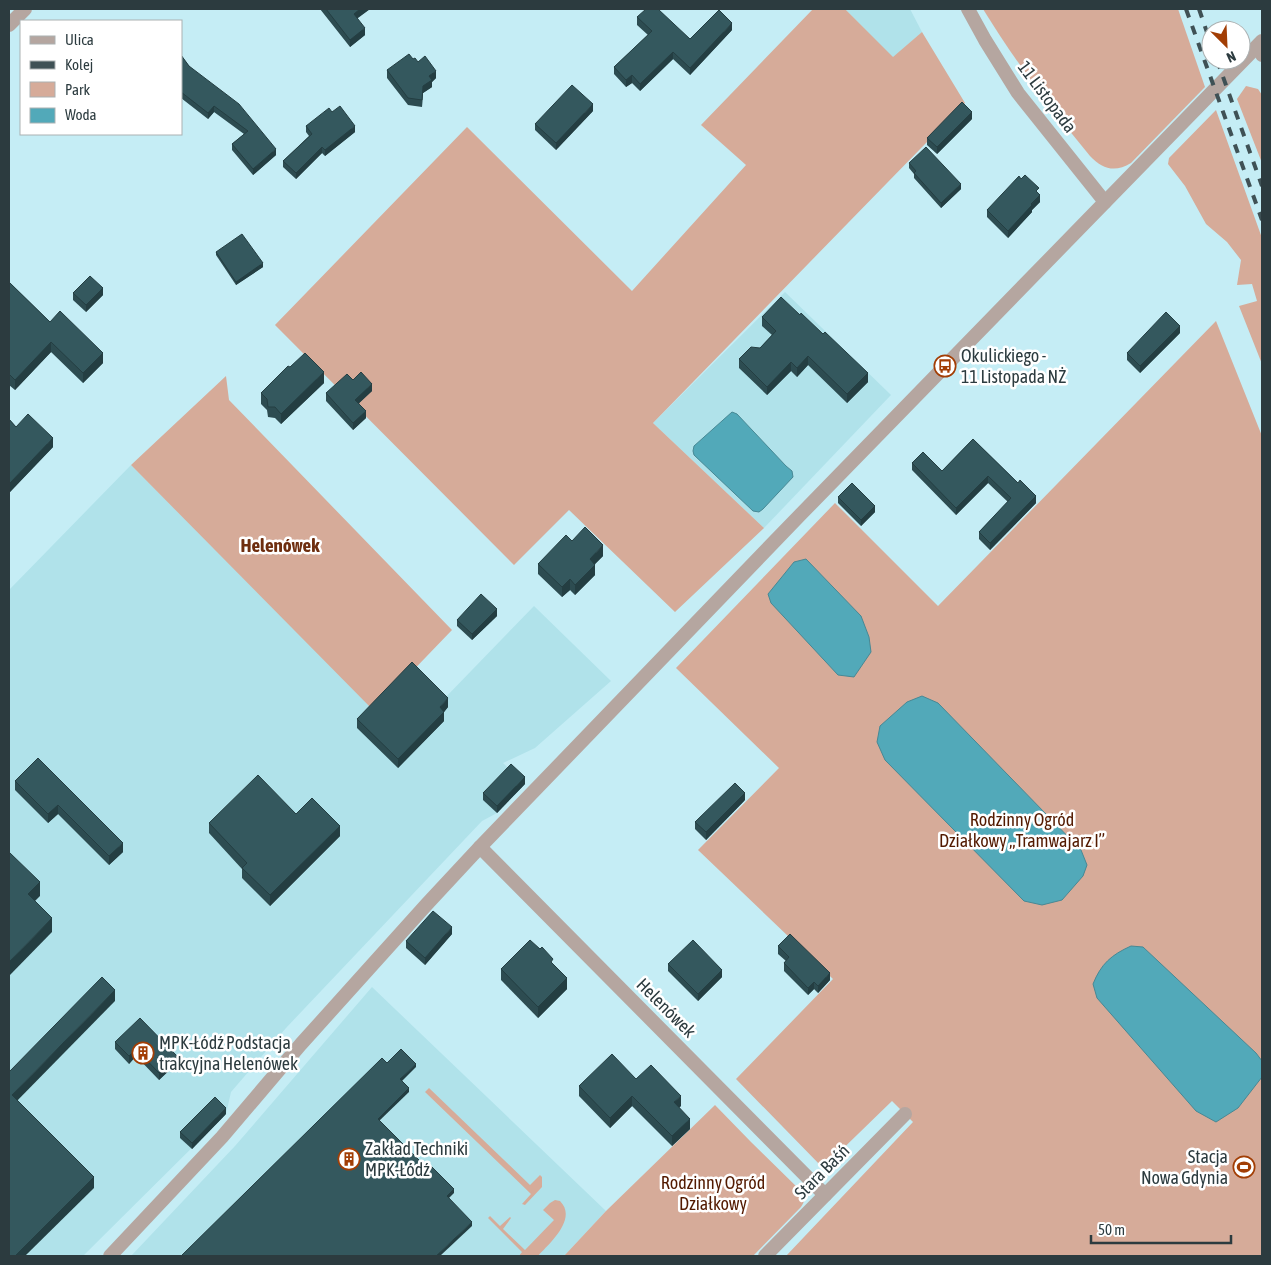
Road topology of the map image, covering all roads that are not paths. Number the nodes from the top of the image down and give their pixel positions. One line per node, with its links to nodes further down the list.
1 (24, 9): 3 (street)
2 (968, 9): 5 (street, 11 Listopada)
3 (9, 25)
4 (1261, 47): 5 (street)
5 (1104, 202): 6 (street)
6 (480, 847): 8 (street, Helenówek); 9 (street)
7 (905, 1114): 8 (street, Stara Baśń)
8 (825, 1195): 10 (street, Stara Baśń)
9 (110, 1256)
10 (764, 1256)

